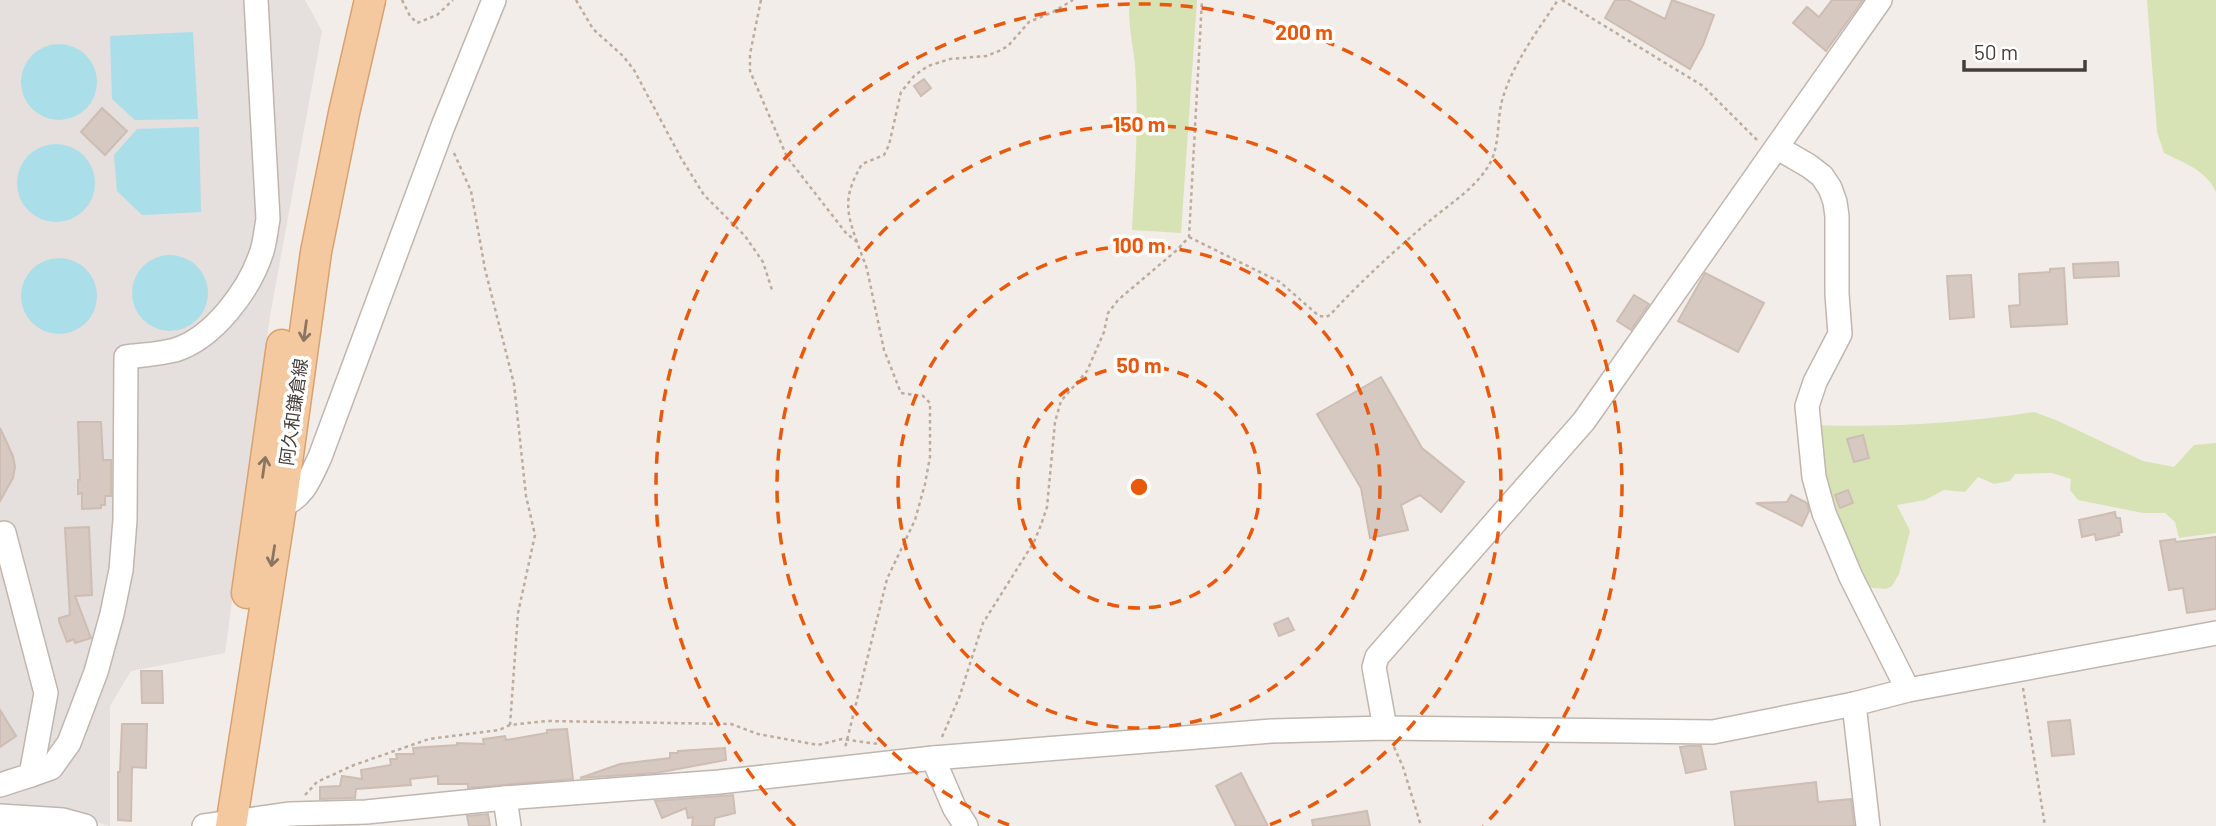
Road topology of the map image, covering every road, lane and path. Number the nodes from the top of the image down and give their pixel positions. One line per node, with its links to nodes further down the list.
1 (256, 0): 30 (street)
2 (352, 0): 37 (main road, 阿久和鎌倉線, one-way to 2)
3 (370, 0): 18 (main road, 阿久和鎌倉線, one-way to 18)
4 (402, 0): 5 (path)
5 (453, 0)
6 (494, 0): 13 (street)
7 (576, 0): 17 (path)
8 (761, 0): 16 (path)
9 (1073, 0): 16 (path)
10 (1202, 0): 15 (path)
11 (1560, 0): 14 (path); 15 (path)
12 (1880, 0): 14 (street)
13 (443, 126): 18 (street); 24 (path)
14 (1776, 150): 22 (street); 25 (street)
15 (1189, 237): 28 (path)
16 (857, 242): 26 (path)
17 (772, 289)
18 (281, 506): 37 (main road, 阿久和鎌倉線, one-way to 37)
19 (4, 533): 30 (street)
20 (2216, 633): 21 (street)
21 (2020, 669): 22 (street); 43 (path)
22 (1908, 690): 23 (street)
23 (1854, 704): 25 (street); 42 (street)
24 (510, 725): 26 (path); 33 (path)
25 (1385, 728): 28 (street); 41 (path)
26 (846, 740): 27 (path); 29 (path)
27 (882, 744)
28 (933, 758): 29 (street); 40 (street)
29 (842, 768): 32 (street)
30 (31, 775): 31 (street)
31 (0, 785)
32 (505, 798): 35 (street); 39 (street)
33 (290, 814): 36 (street); 37 (street)
34 (0, 816): 38 (street)
35 (405, 817): 36 (street)
36 (366, 819)
37 (220, 825)
38 (85, 826)
39 (509, 826)
40 (966, 826)
41 (1421, 826)
42 (1868, 826)
43 (2045, 826)

